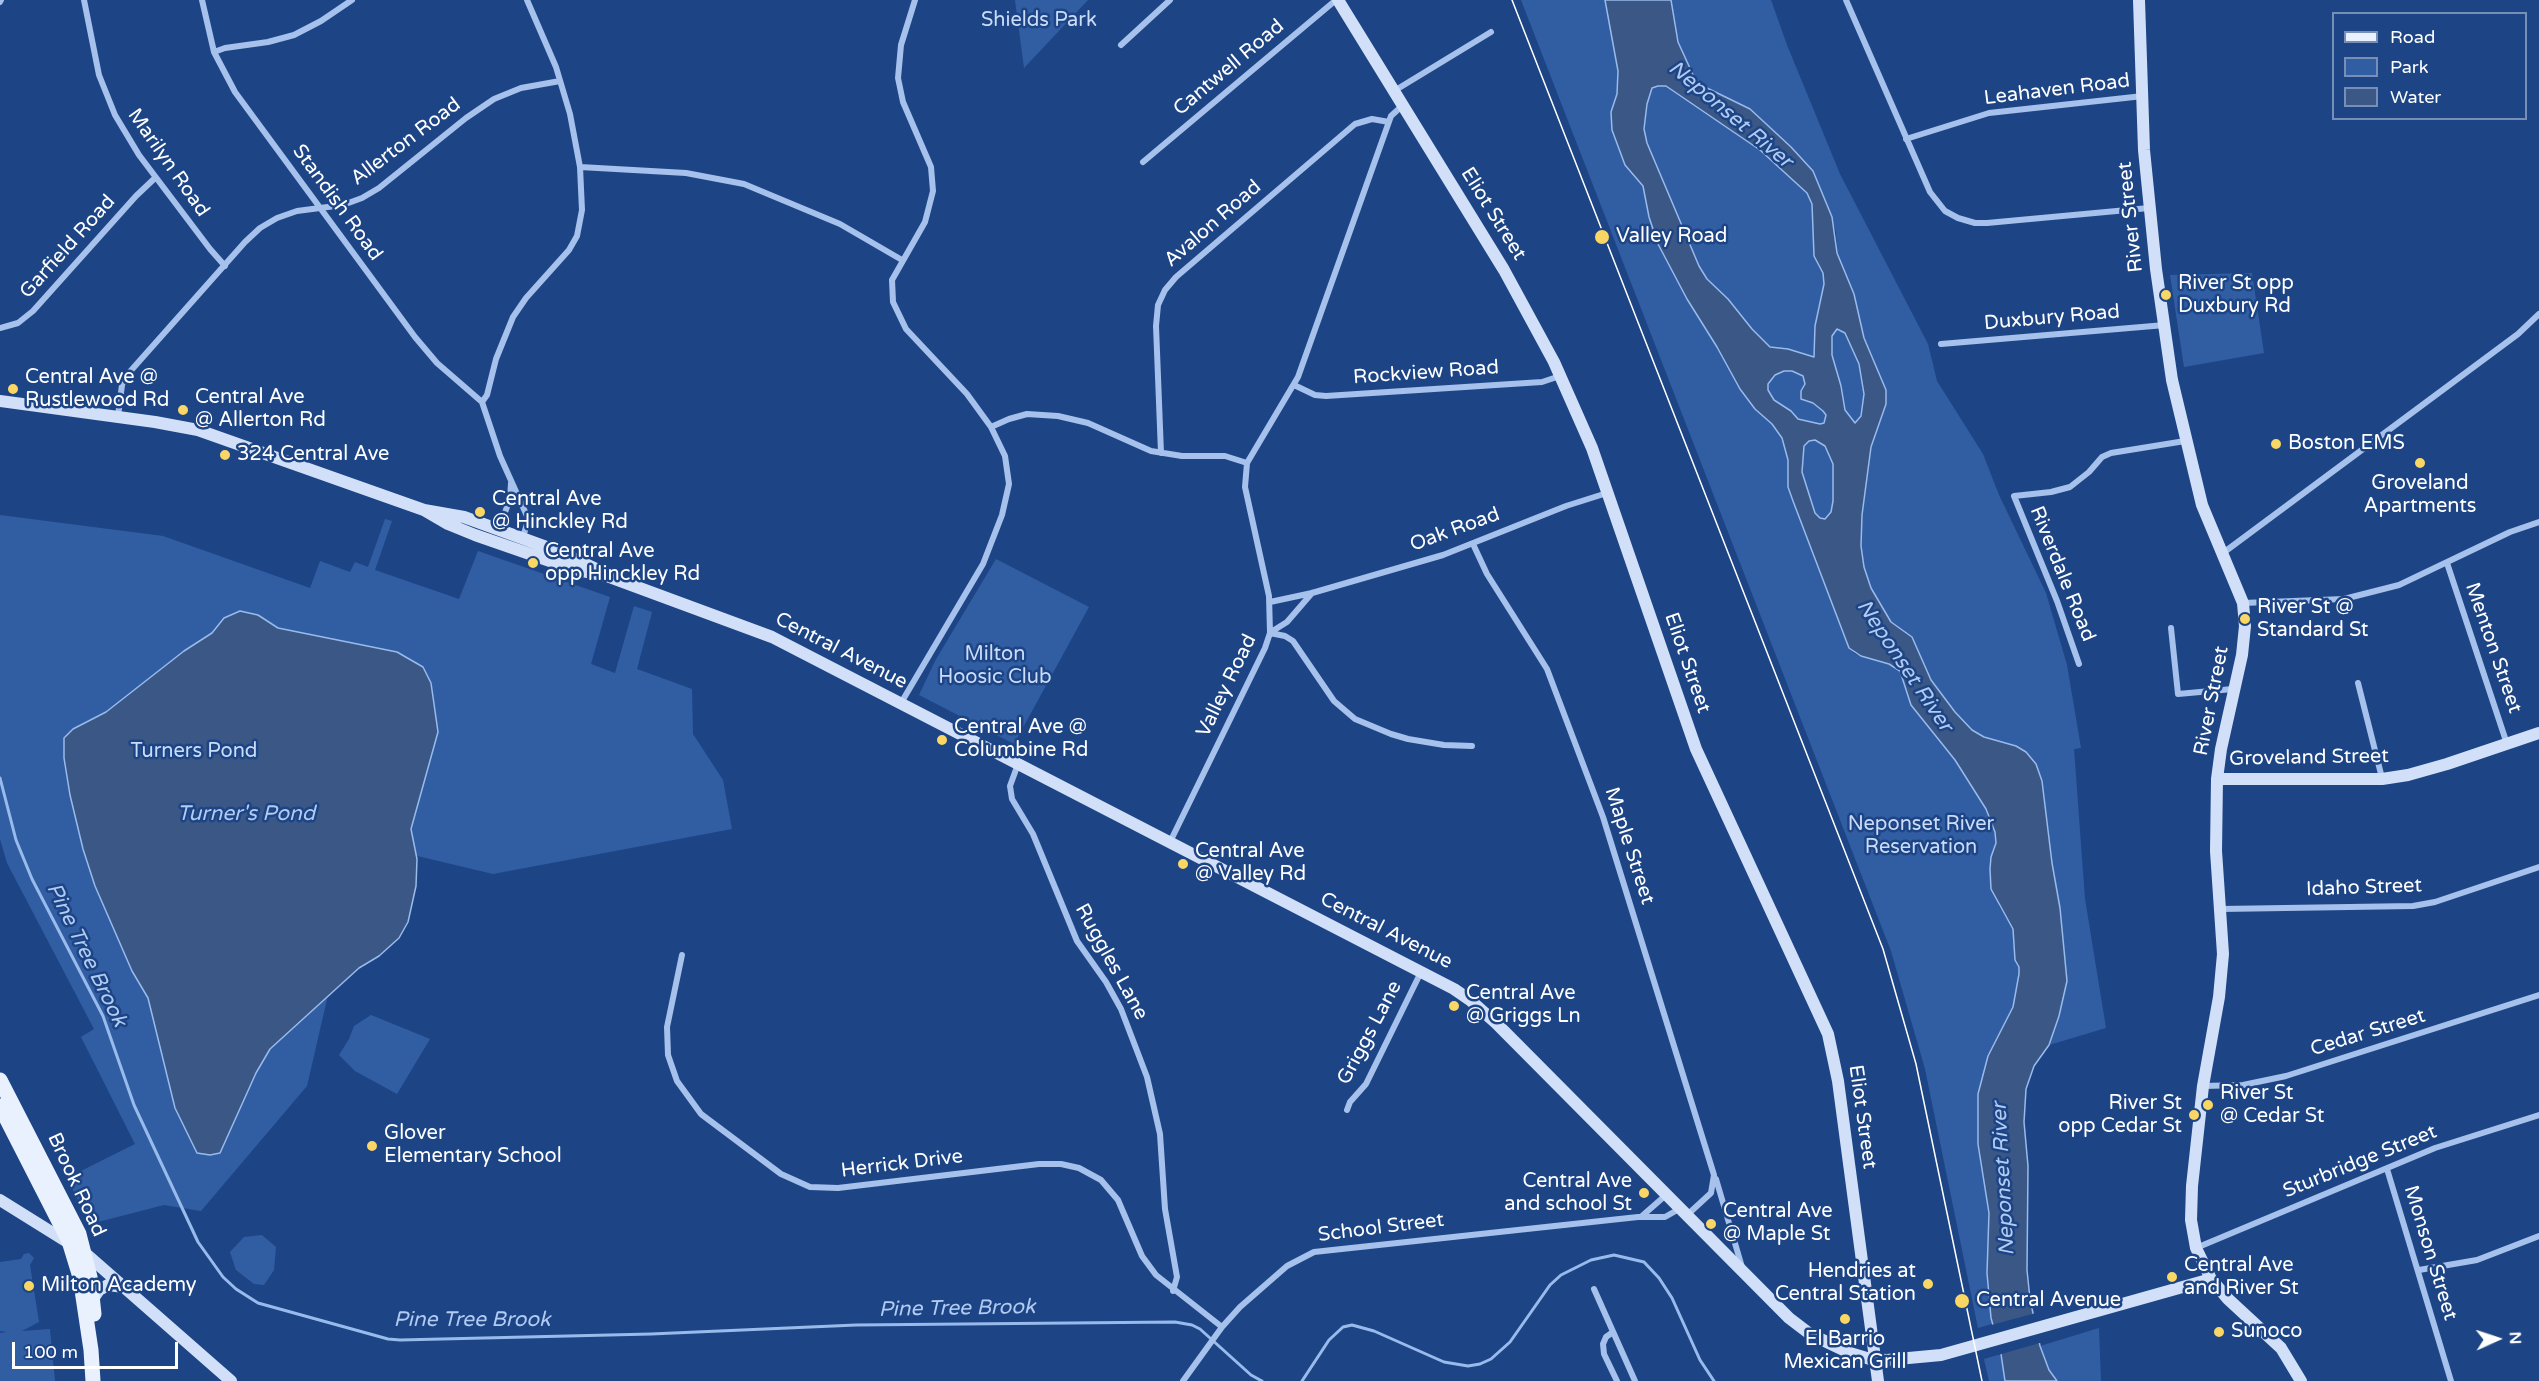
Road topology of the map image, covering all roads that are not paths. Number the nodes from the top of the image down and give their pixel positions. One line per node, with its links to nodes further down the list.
1 (84, 0): 21 (street, Marilyn Road)
2 (202, 0): 12 (street, Standish Road)
3 (352, 0): 12 (street)
4 (527, 0): 13 (street)
5 (915, 0): 24 (street)
6 (1170, 0): 11 (street)
7 (1337, 0): 14 (street, Eliot Street); 19 (street, Cantwell Road)
8 (1846, 0): 18 (street)
9 (2139, 0): 15 (street, River Street)
10 (1491, 32): 14 (street)
11 (1121, 45)
12 (214, 52): 22 (street, Standish Road)
13 (560, 81): 20 (street); 22 (street, Allerton Road)
14 (1394, 91): 16 (street, Eliot Street)
15 (2143, 96): 18 (street, Leahaven Road); 23 (street, River Street)
16 (1402, 105): 17 (street, Valley Road); 30 (street, Eliot Street)
17 (1389, 122): 31 (street, Valley Road); 37 (street, Avalon Road)
18 (1906, 140): 23 (street)
19 (1143, 162)
20 (580, 167): 24 (street); 33 (street)
21 (155, 178): 25 (street, Marilyn Road); 28 (street, Garfield Road)
22 (319, 207): 25 (street, Allerton Road); 33 (street, Standish Road)
23 (2149, 208): 27 (street, River Street)
24 (902, 260): 35 (street)
25 (225, 266): 34 (street, Allerton Road)
26 (2539, 314): 45 (street)
27 (2164, 325): 29 (street, Duxbury Road); 36 (street, River Street)
28 (0, 328)
29 (1941, 344)
30 (1560, 375): 31 (street, Rockview Road); 40 (street, Eliot Street)
31 (1294, 385): 38 (street, Valley Road)
32 (0, 401): 34 (street, Central Avenue)
33 (482, 402): 39 (street)
34 (118, 417): 42 (street, Central Avenue)
35 (991, 427): 37 (street); 55 (street)
36 (2185, 441): 45 (street, River Street); 52 (street, Riverdale Road)
37 (1161, 453): 38 (street)
38 (1247, 463): 48 (street, Valley Road)
39 (511, 483): 42 (street); 43 (street)
40 (1607, 493): 44 (street, Oak Road); 93 (street, Eliot Street)
41 (2539, 522): 46 (street)
42 (496, 536): 43 (street, Central Avenue)
43 (521, 544): 55 (street, Central Avenue)
44 (1473, 544): 47 (street, Oak Road); 74 (street, Maple Street)
45 (2222, 553): 49 (street, River Street)
46 (2447, 563): 49 (street); 57 (street, Menton Street)
47 (1312, 593): 48 (street, Oak Road); 51 (street)
48 (1270, 602): 51 (street, Valley Road)
49 (2243, 603): 54 (street, River Street)
50 (2171, 628): 54 (street)
51 (1270, 633): 58 (street); 62 (street, Valley Road)
52 (2079, 664)
53 (2358, 683): 61 (street)
54 (2233, 688): 60 (street, River Street)
55 (901, 703): 59 (street, Central Avenue)
56 (2539, 733): 57 (street, Groveland Street)
57 (2507, 744): 61 (street, Groveland Street)
58 (1472, 746)
59 (1018, 764): 62 (street, Central Avenue); 88 (street, Ruggles Lane)
60 (2217, 779): 61 (street, Groveland Street); 64 (street, River Street)
61 (2382, 779)
62 (1170, 842): 66 (street, Central Avenue)
63 (2539, 867): 64 (street, Idaho Street)
64 (2221, 909): 69 (street, River Street)
65 (682, 955): 88 (street, Herrick Drive)
66 (1422, 971): 71 (street, Griggs Lane); 75 (street, Central Avenue)
67 (2539, 995): 69 (street, Cedar Street)
68 (0, 1080): 82 (main road, Brook Road)
69 (2203, 1086): 81 (street, River Street)
70 (0, 1106): 80 (main road, Brook Road)
71 (1347, 1110)
72 (2539, 1115): 73 (street, Sturbridge Street)
73 (2387, 1169): 81 (street, Sturbridge Street); 83 (street, Monson Street)
74 (1714, 1176): 77 (street); 84 (street, Maple Street)
75 (1666, 1195): 77 (street, Central Avenue); 78 (street)
76 (0, 1200): 80 (street)
77 (1683, 1212): 78 (street, School Street); 84 (street, Central Avenue)
78 (1638, 1217): 90 (street, School Street)
79 (2539, 1236): 83 (street)
80 (69, 1241): 82 (street); 92 (main road, Brook Road)
81 (2196, 1248): 85 (street, River Street)
82 (85, 1253): 86 (street); 89 (main road, Brook Road)
83 (2419, 1270): 101 (street, Monson Street)
84 (1744, 1274): 93 (street, Central Avenue)
85 (2211, 1280): 93 (street, Central Avenue); 100 (street, River Street)
86 (124, 1287): 89 (street); 95 (street)
87 (1594, 1289): 91 (street)
88 (1173, 1291): 90 (street, Herrick Drive)
89 (93, 1299): 92 (main road, Brook Road)
90 (1220, 1330): 96 (street, School Street)
91 (1613, 1332): 97 (street); 98 (street)
92 (91, 1350): 94 (main road, Brook Road)
93 (1875, 1359): 99 (street, Eliot Street)
94 (93, 1381)
95 (231, 1381)
96 (1183, 1381)
97 (1617, 1381)
98 (1635, 1381)
99 (1878, 1381)
100 (2301, 1381)
101 (2451, 1381)

